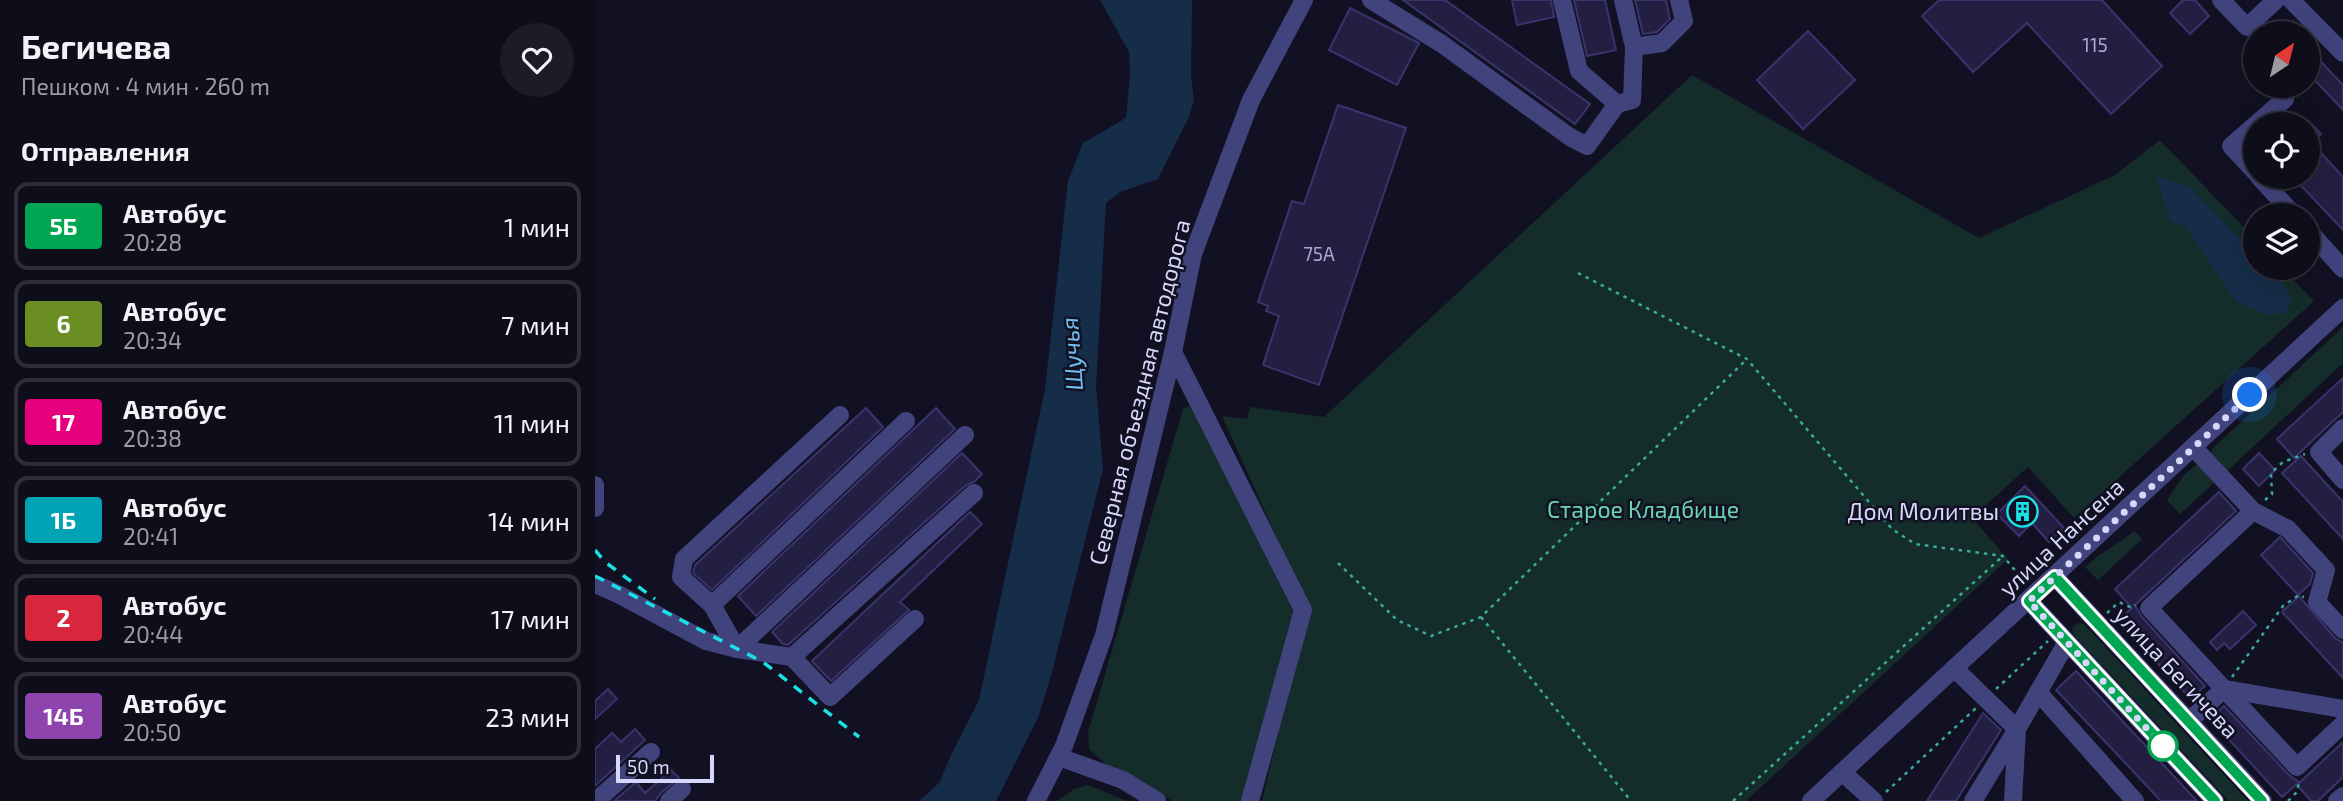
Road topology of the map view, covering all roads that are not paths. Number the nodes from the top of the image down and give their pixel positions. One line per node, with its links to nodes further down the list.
1 (1304, 0): 21 (street, Северная объездная автодорога)
2 (1371, 0): 12 (street)
3 (1562, 0): 12 (street)
4 (1623, 0): 9 (street)
5 (1679, 0): 9 (street)
6 (2221, 0): 7 (street)
7 (2276, 0)
8 (2291, 0): 10 (street)
9 (1634, 47): 12 (street)
10 (2343, 53)
11 (2285, 99): 13 (street)
12 (1617, 104)
13 (2270, 112)
14 (2243, 136): 15 (street)
15 (2243, 159)
16 (2270, 189): 17 (street)
17 (2283, 203)
18 (2320, 243): 19 (street)
19 (2343, 269)
20 (2343, 308): 26 (street, улица Нансена)
21 (1173, 352): 49 (street, Северная объездная автодорога); 56 (street)
22 (840, 415): 35 (street)
23 (907, 421): 35 (street)
24 (2343, 428): 27 (street)
25 (965, 435): 39 (street)
26 (2193, 447): 31 (street); 32 (street, улица Нансена)
27 (2343, 480)
28 (595, 485): 30 (street)
29 (974, 493): 40 (street)
30 (595, 508)
31 (2253, 511): 37 (street); 42 (street)
32 (2055, 577): 34 (street, улица Нансена); 45 (street, улица Бегичева)
33 (595, 584): 39 (street)
34 (2029, 601): 38 (street); 41 (street, улица Нансена)
35 (712, 606): 39 (street)
36 (915, 619): 40 (street)
37 (2343, 630)
38 (2059, 640): 43 (street); 61 (street)
39 (737, 649): 40 (street)
40 (792, 657)
41 (1955, 669): 47 (street); 50 (street, улица Нансена)
42 (2224, 689): 44 (street); 45 (street); 46 (street)
43 (2038, 692): 47 (street); 60 (street)
44 (2343, 709)
45 (2189, 721): 62 (street, улица Бегичева)
46 (2343, 724)
47 (2017, 729): 58 (street); 59 (street)
48 (652, 752): 53 (street)
49 (1059, 757): 54 (street, Северная объездная автодорога); 55 (street)
50 (1842, 772): 51 (street); 57 (street, улица Нансена)
51 (1880, 796)
52 (2343, 796): 63 (street)
53 (596, 801)
54 (1036, 801)
55 (1157, 801)
56 (1250, 801)
57 (1811, 801)
58 (1973, 801)
59 (2013, 801)
60 (2135, 801)
61 (2215, 801)
62 (2263, 801)
63 (2337, 801)

